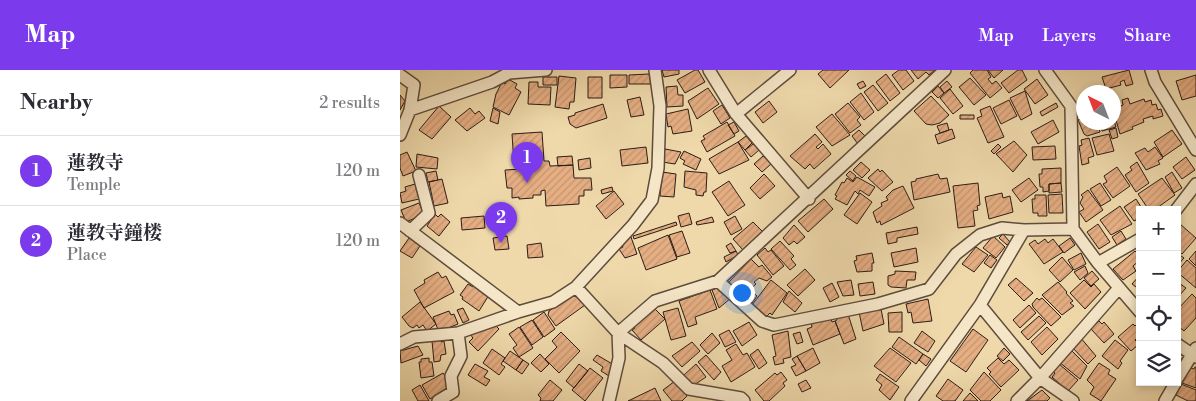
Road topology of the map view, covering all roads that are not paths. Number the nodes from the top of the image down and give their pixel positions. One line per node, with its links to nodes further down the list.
1 (546, 70): 9 (street)
2 (655, 70): 24 (street)
3 (708, 70): 10 (street)
4 (790, 70): 10 (street)
5 (945, 70): 15 (street)
6 (1045, 70): 18 (street)
7 (1151, 70): 12 (street)
8 (400, 75): 9 (street)
9 (410, 110): 11 (street)
10 (736, 114): 15 (street)
11 (400, 135)
12 (1196, 150)
13 (419, 175): 20 (street)
14 (1196, 184): 16 (street)
15 (809, 199): 23 (street)
16 (1179, 206)
17 (400, 223): 20 (street)
18 (1073, 229): 19 (street); 22 (street)
19 (1024, 230): 23 (street); 26 (street)
20 (410, 231): 28 (street)
21 (1136, 241): 22 (street)
22 (1098, 264): 25 (street)
23 (718, 281): 30 (street)
24 (576, 287): 28 (street); 30 (street)
25 (1119, 288): 27 (street); 35 (street)
26 (980, 305): 35 (street); 40 (street)
27 (1136, 307)
28 (518, 312): 29 (street)
29 (458, 333): 31 (street); 37 (street)
30 (618, 333): 38 (street); 39 (street)
31 (400, 344)
32 (1181, 346): 33 (street)
33 (1194, 354): 34 (street)
34 (1181, 374)
35 (1040, 378): 41 (street); 42 (street)
36 (1173, 386): 43 (street)
37 (438, 401)
38 (609, 401)
39 (744, 401)
40 (911, 401)
41 (1017, 401)
42 (1073, 401)
43 (1165, 401)

